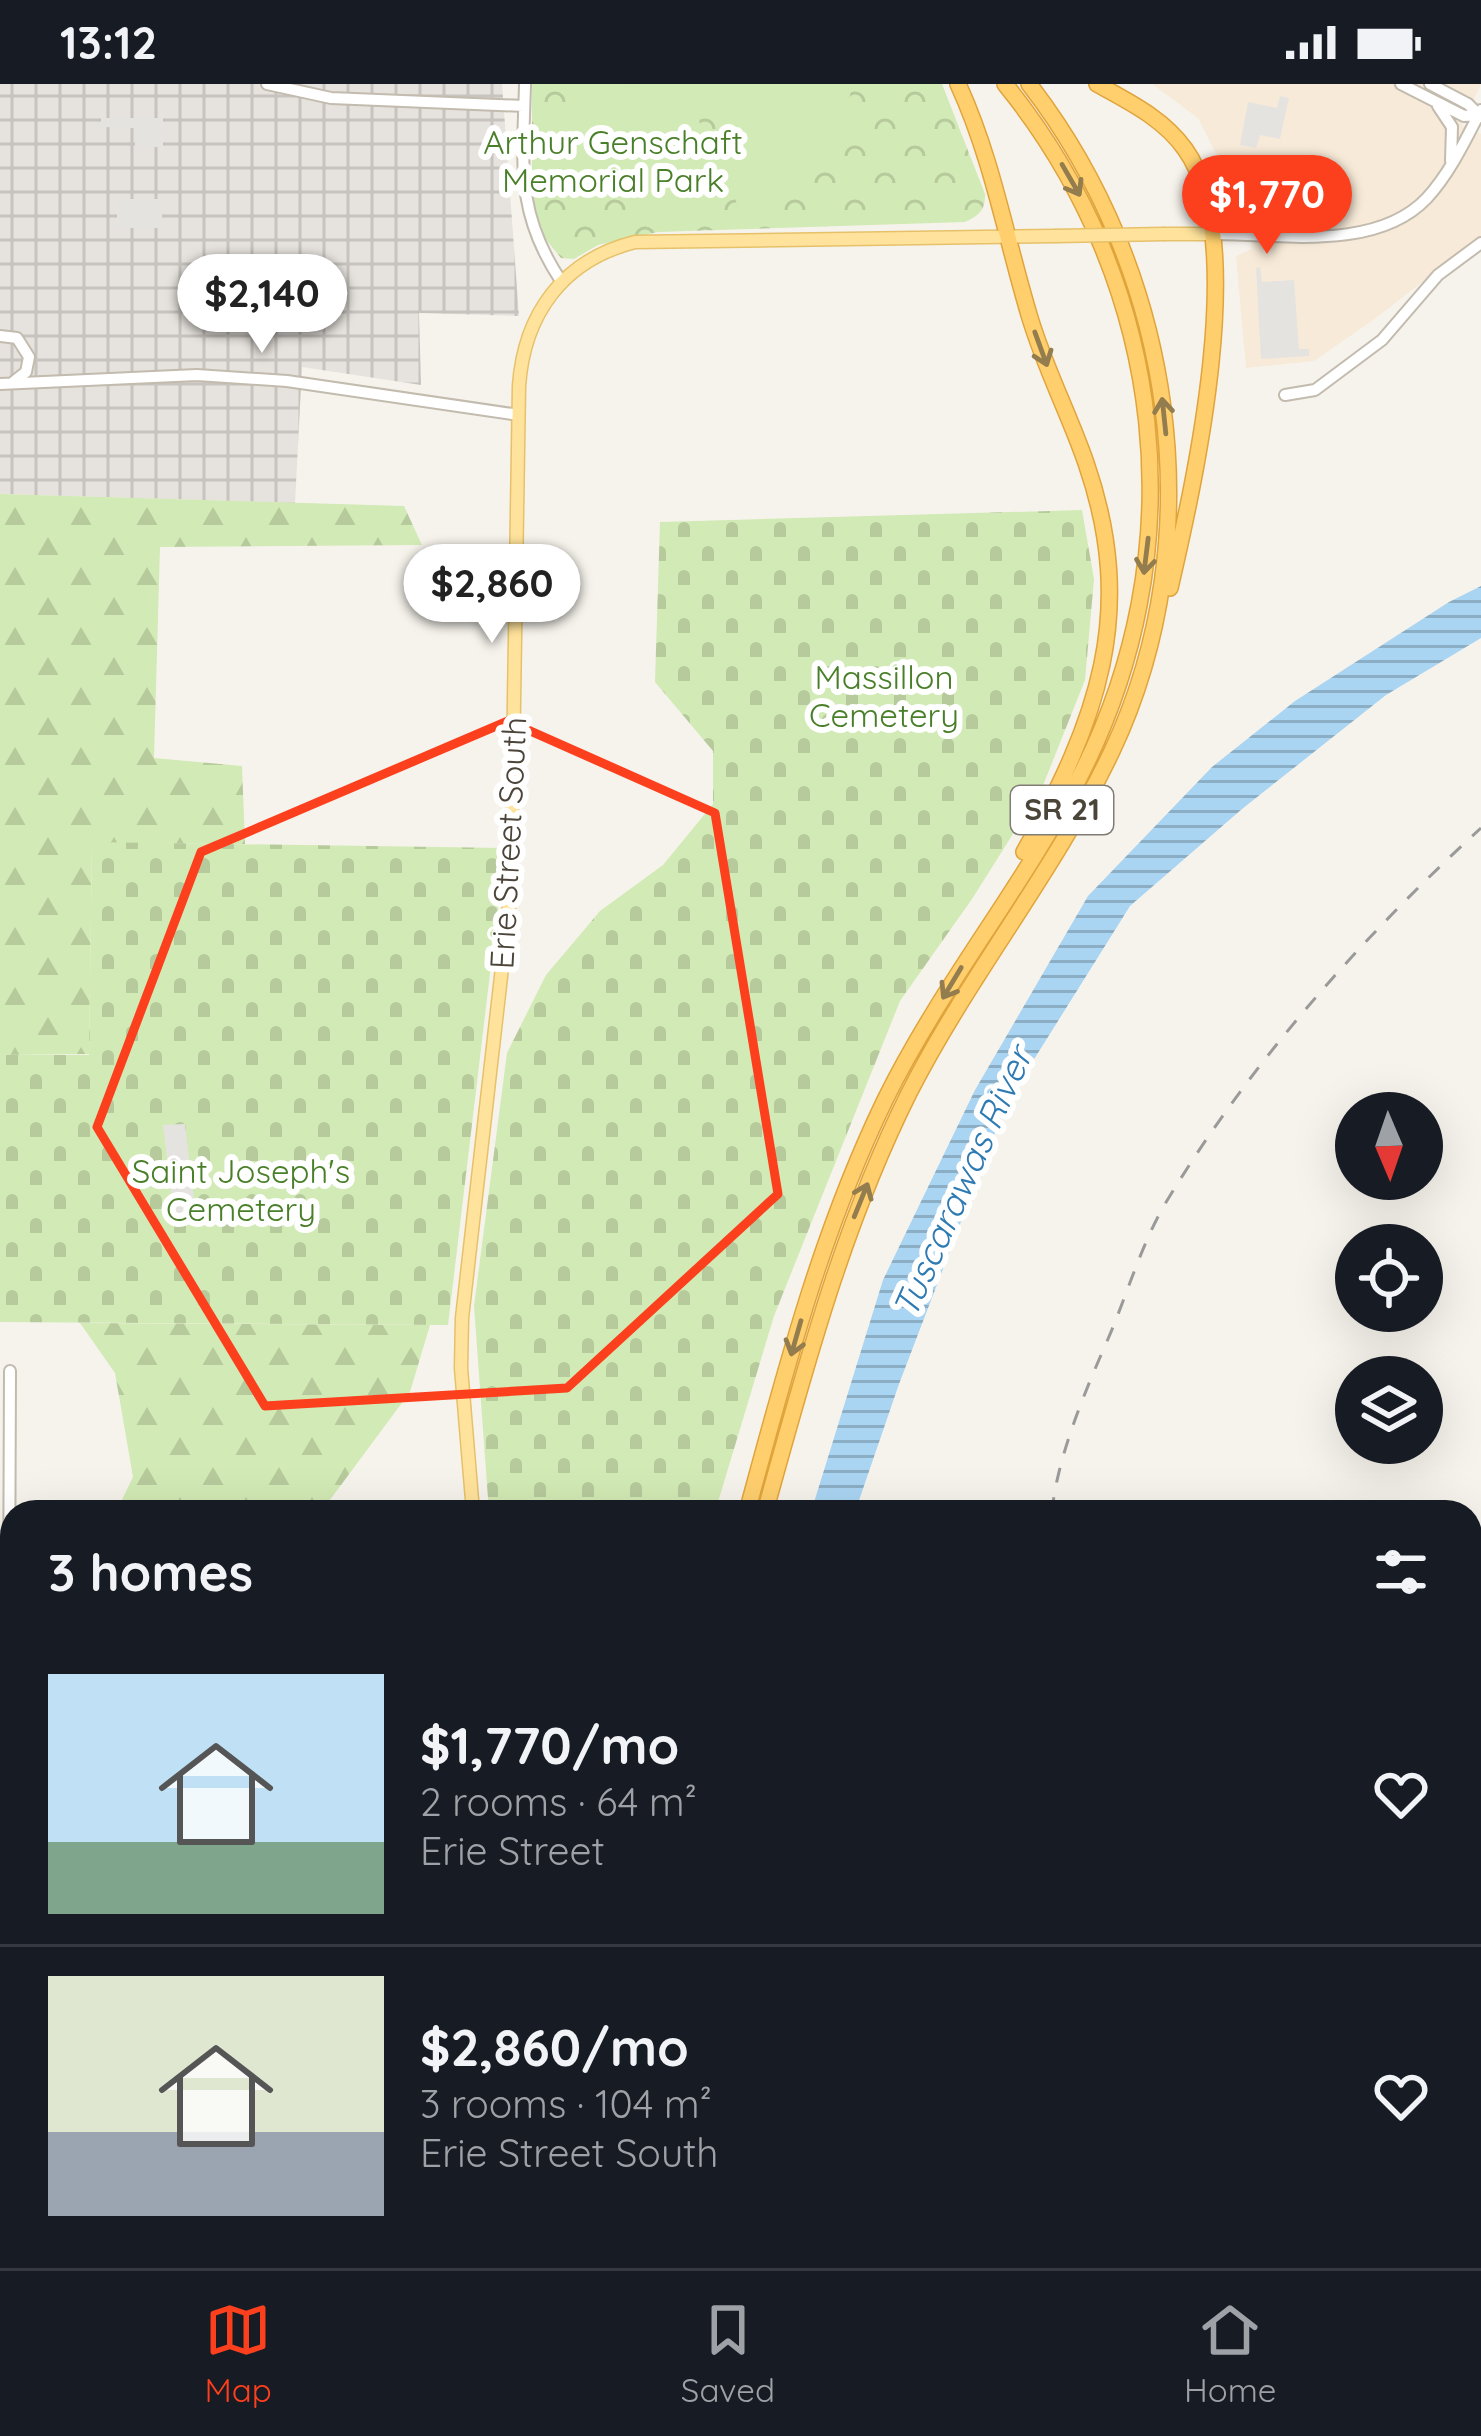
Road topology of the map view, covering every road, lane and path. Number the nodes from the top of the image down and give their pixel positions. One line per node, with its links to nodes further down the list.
1 (267, 84): 9 (street)
2 (524, 84): 9 (street)
3 (958, 84): 13 (highway)
4 (1005, 84): 21 (highway, SR 21, one-way to 21)
5 (1029, 84): 20 (highway, SR 21, one-way to 5)
6 (1097, 84): 12 (highway)
7 (1401, 84): 8 (street)
8 (1428, 90): 10 (street); 11 (street)
9 (524, 106): 15 (street)
10 (1480, 114): 11 (street)
11 (1451, 164): 12 (street)
12 (1213, 233): 13 (main road, Erie Street South, bridge); 20 (highway)
13 (1008, 236): 15 (main road, Erie Street South); 21 (highway, one-way to 21)
14 (1481, 243): 18 (street)
15 (561, 281): 19 (main road, Erie Street South)
16 (0, 336): 17 (street)
17 (2, 384): 19 (street)
18 (1285, 395)
19 (518, 415): 24 (main road, Erie Street South)
20 (1060, 848): 26 (highway, SR 21, one-way to 20)
21 (986, 930): 25 (highway, SR 21, one-way to 25)
22 (10, 1371): 23 (street)
23 (8, 1500)
24 (472, 1500)
25 (751, 1500)
26 (768, 1500)
27 (0, 2009): 28 (street)
28 (0, 2021)

